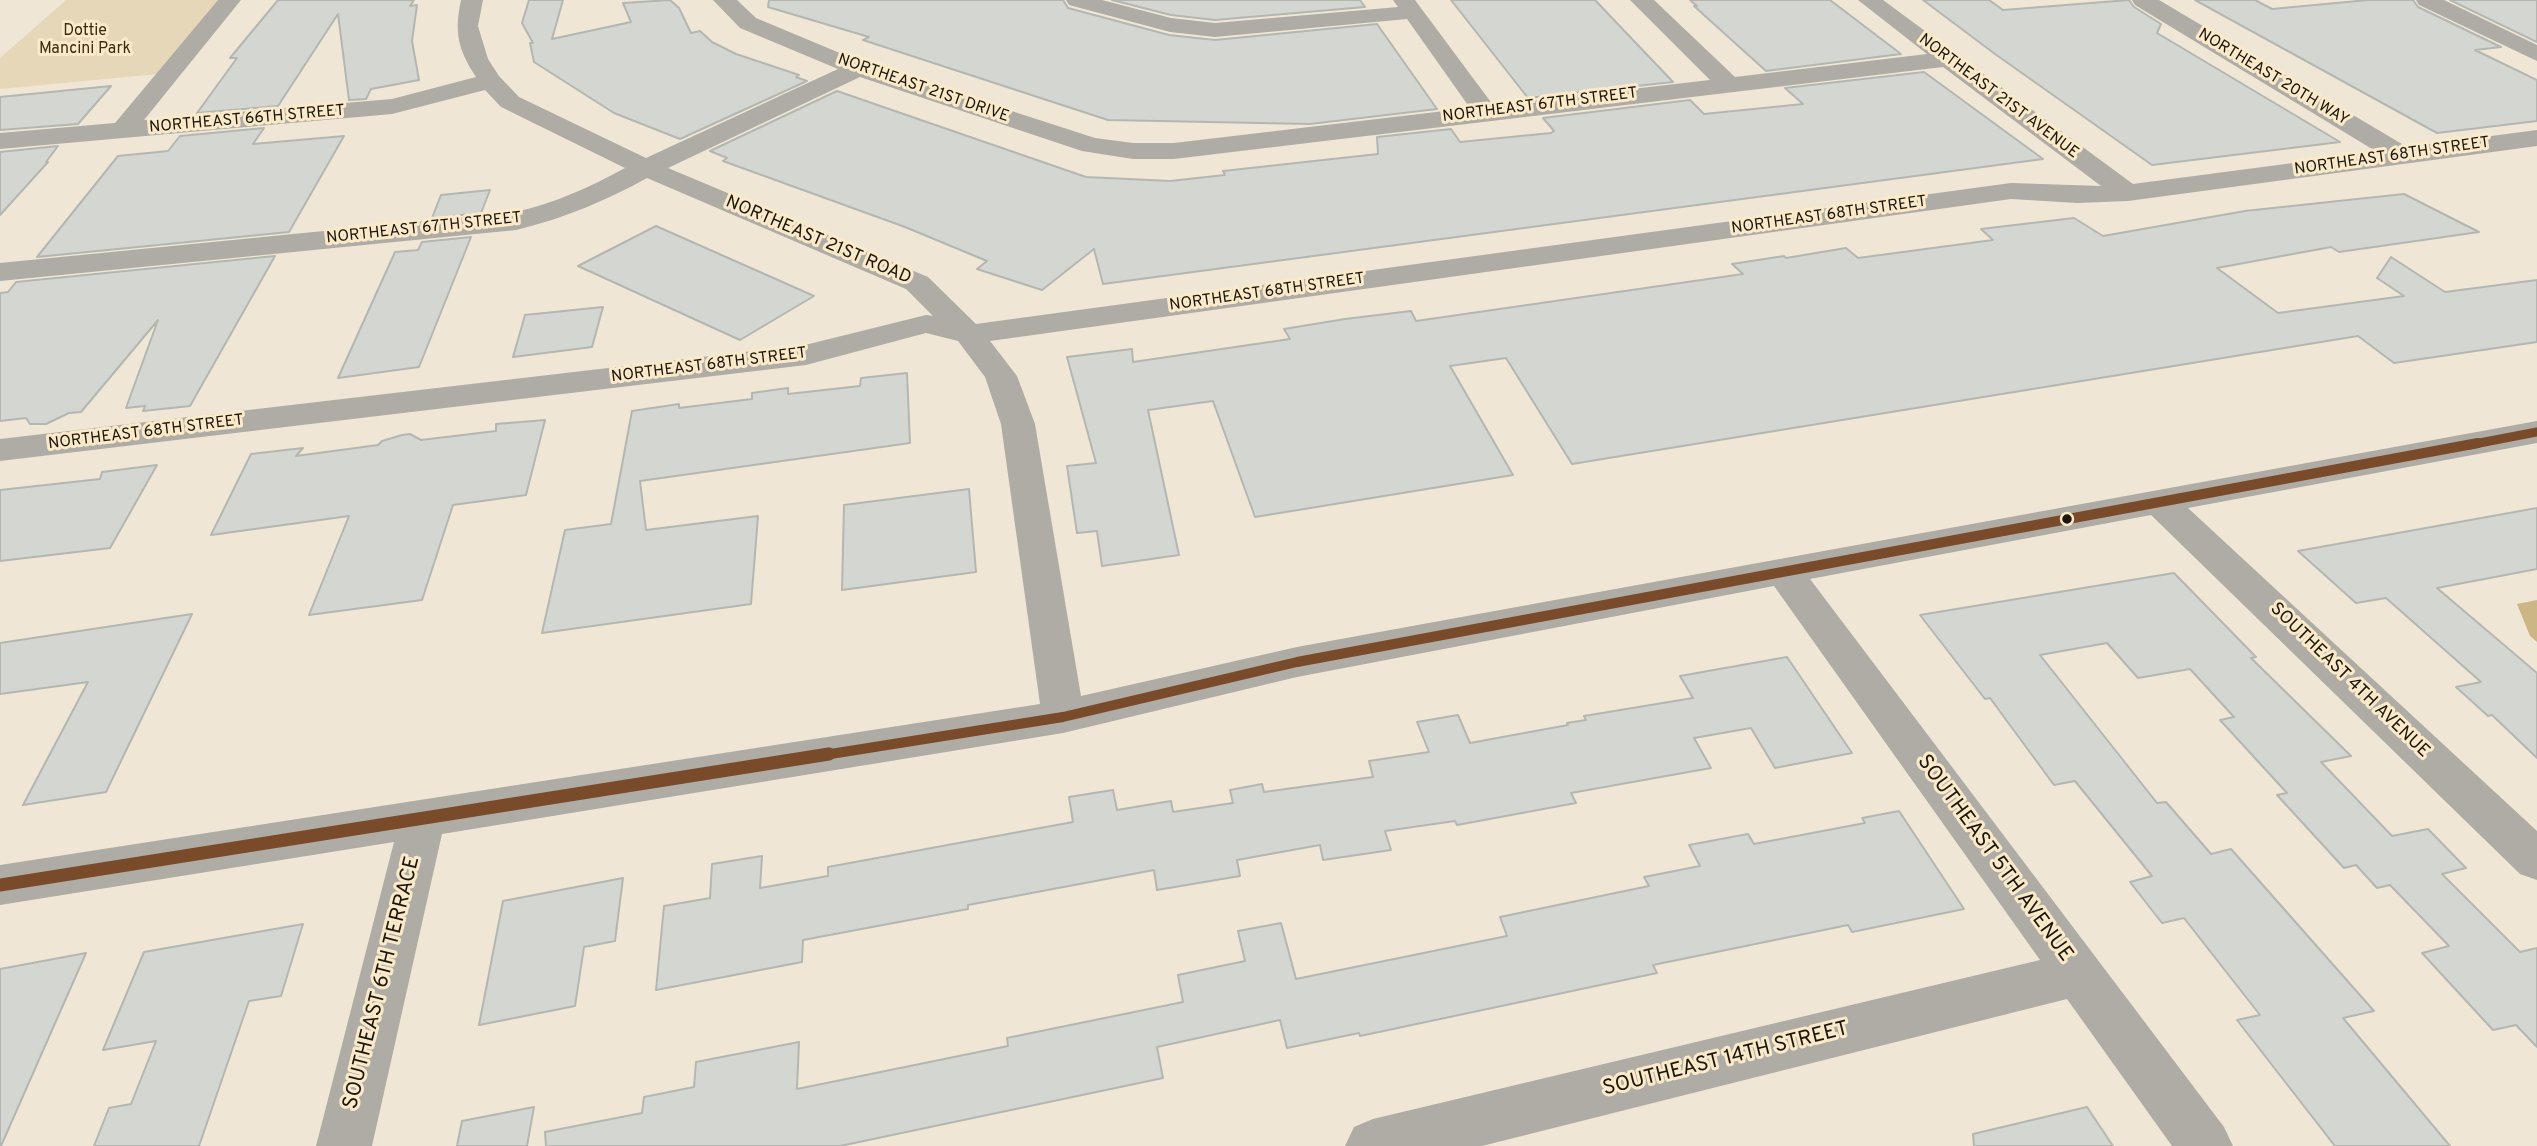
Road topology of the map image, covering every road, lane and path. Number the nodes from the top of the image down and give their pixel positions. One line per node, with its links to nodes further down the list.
1 (230, 0): 16 (street)
2 (472, 0): 13 (street, NORTHEAST 21ST ROAD)
3 (724, 0): 12 (street, NORTHEAST 21ST DRIVE)
4 (1077, 0): 9 (street)
5 (1641, 0): 14 (street)
6 (1869, 0): 11 (street, NORTHEAST 21ST AVENUE)
7 (2144, 0): 20 (street, NORTHEAST 20TH WAY)
8 (2427, 0): 10 (street)
9 (1409, 6): 15 (street)
10 (2537, 54)
11 (1947, 59): 14 (street, NORTHEAST 67TH STREET); 22 (street, NORTHEAST 21ST AVENUE)
12 (858, 69): 19 (street, NORTHEAST 21ST DRIVE); 21 (street, NORTHEAST 67TH STREET)
13 (491, 81): 16 (street, NORTHEAST 66TH STREET); 21 (street, NORTHEAST 21ST ROAD)
14 (1728, 84): 15 (street, NORTHEAST 67TH STREET)
15 (1486, 113): 19 (street, NORTHEAST 67TH STREET)
16 (122, 131): 18 (street, NORTHEAST 66TH STREET)
17 (2537, 138): 20 (street, NORTHEAST 68TH STREET)
18 (0, 142)
19 (1133, 150)
20 (2403, 156): 22 (street, NORTHEAST 68TH STREET)
21 (646, 168): 23 (street, NORTHEAST 67TH STREET); 24 (street, NORTHEAST 21ST ROAD)
22 (2128, 193): 24 (street, NORTHEAST 68TH STREET)
23 (0, 272)
24 (969, 334): 26 (street, NORTHEAST 68TH STREET); 29 (street, NORTHEAST 21ST ROAD)
25 (2537, 432): 27 (street)
26 (0, 450)
27 (2160, 503): 28 (street); 31 (street, SOUTHEAST 4TH AVENUE)
28 (1783, 571): 29 (street); 33 (street, SOUTHEAST 5TH AVENUE)
29 (1063, 717): 30 (street)
30 (423, 819): 32 (street); 34 (street, SOUTHEAST 6TH TERRACE)
31 (2537, 860)
32 (0, 885)
33 (2078, 974): 35 (street, SOUTHEAST 14TH STREET); 36 (street, SOUTHEAST 5TH AVENUE)
34 (344, 1146)
35 (1373, 1146)
36 (2205, 1146)

